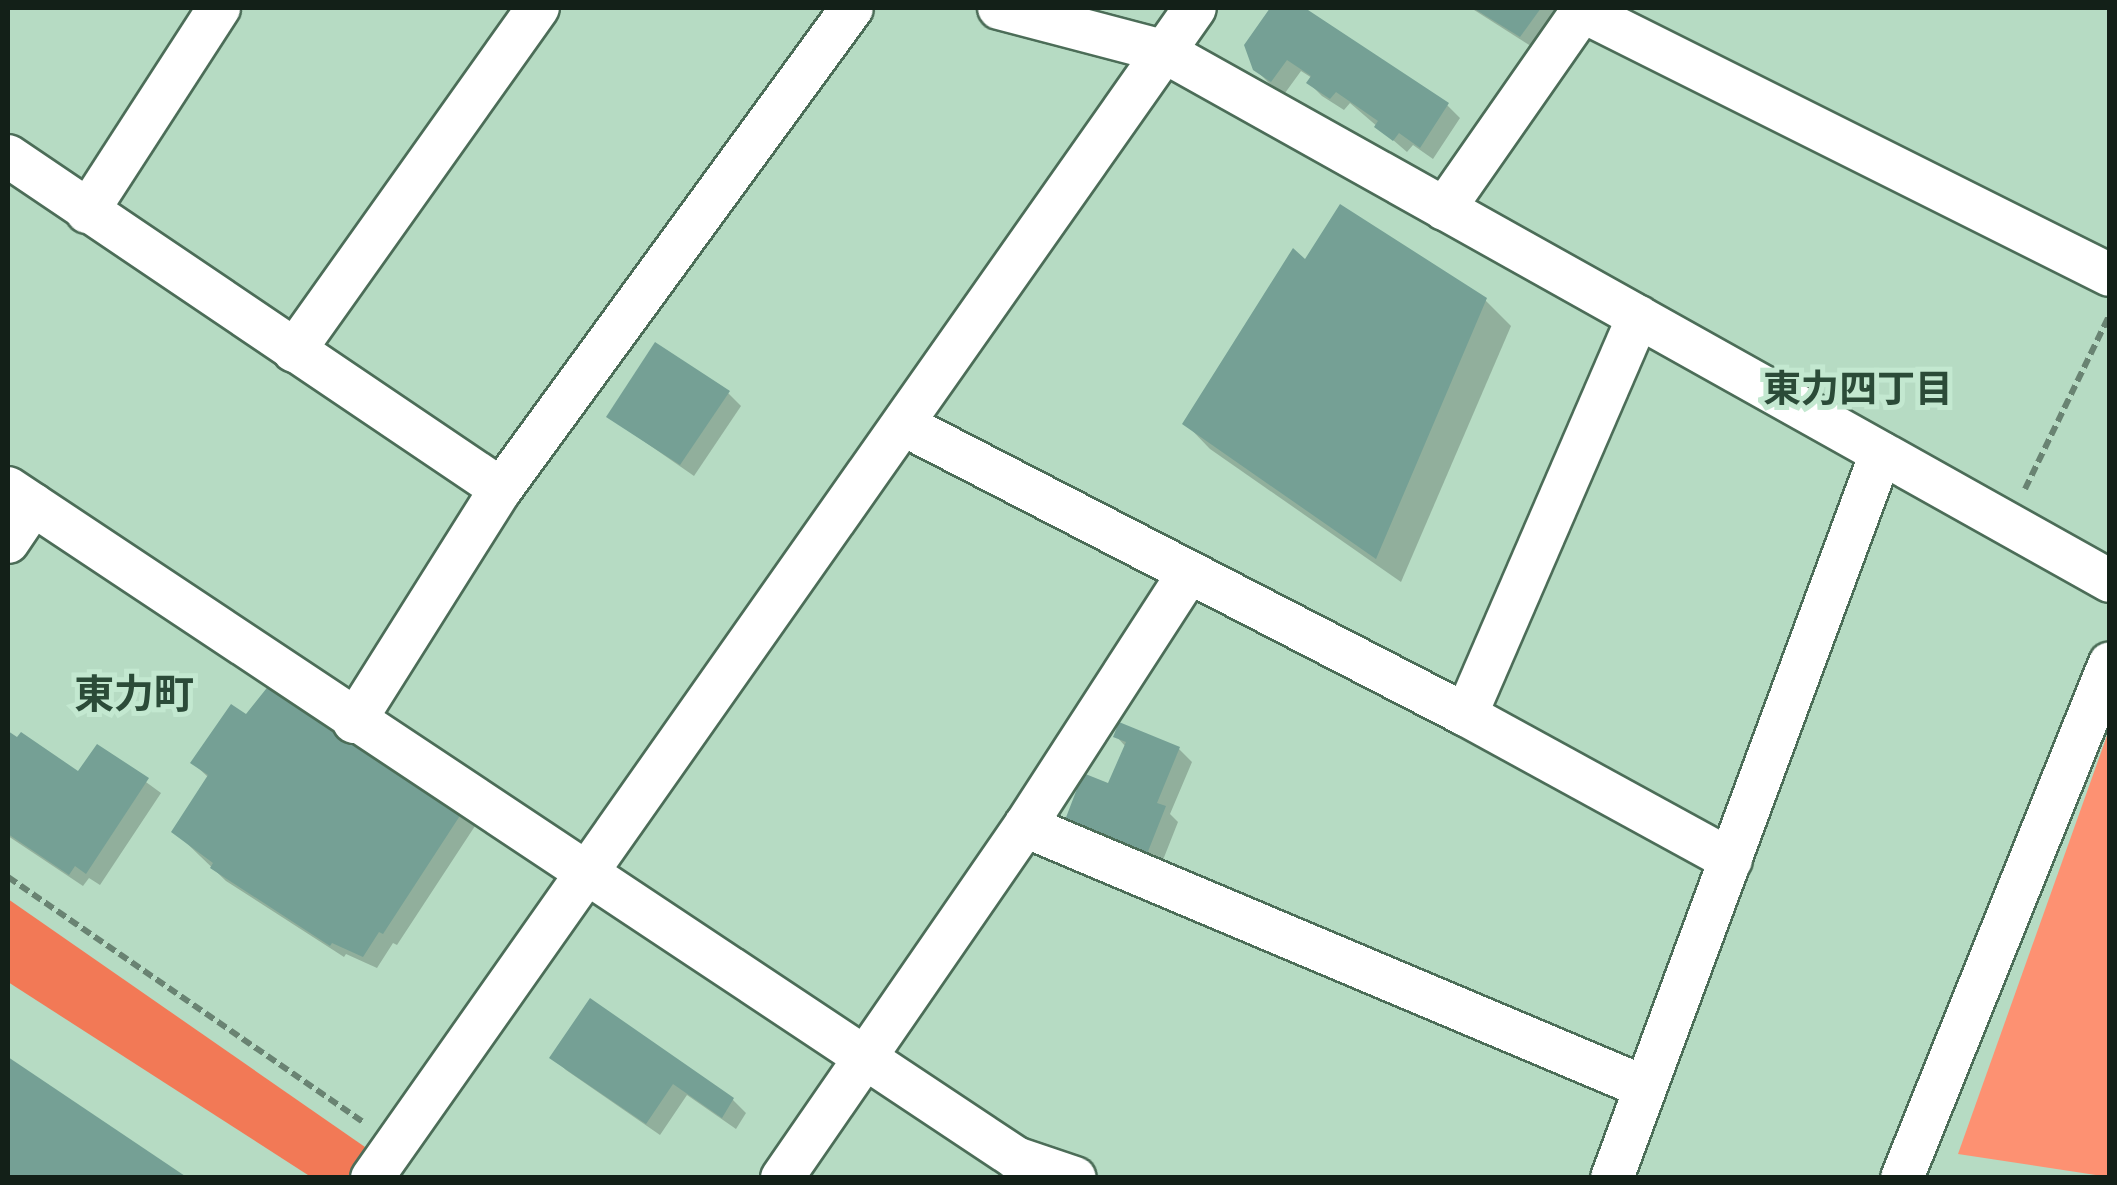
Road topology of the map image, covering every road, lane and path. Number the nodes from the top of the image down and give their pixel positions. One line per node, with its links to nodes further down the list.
1 (219, 8): 10 (street)
2 (538, 8): 14 (street)
3 (852, 8): 17 (street)
4 (999, 8): 7 (street)
5 (1195, 8): 7 (street)
6 (1583, 9): 9 (street); 11 (street)
7 (1164, 51): 9 (street); 15 (street)
8 (8, 156): 10 (street)
9 (1444, 208): 13 (street)
10 (86, 212): 14 (street)
11 (2110, 276)
12 (2110, 314): 19 (path)
13 (1638, 317): 16 (street); 24 (street)
14 (294, 351): 17 (street)
15 (904, 425): 21 (street); 29 (street)
16 (1881, 453): 19 (street); 27 (street)
17 (501, 489): 25 (street)
18 (20, 497): 20 (street); 25 (street)
19 (2008, 524): 22 (street)
20 (8, 542)
21 (1188, 574): 24 (street); 26 (street)
22 (2110, 581)
23 (2110, 663): 36 (street)
24 (1466, 715): 27 (street)
25 (354, 722): 29 (street)
26 (1025, 826): 30 (street); 31 (street)
27 (1731, 860): 31 (street)
28 (8, 876): 32 (path)
29 (586, 876): 30 (street); 32 (street)
30 (867, 1056): 33 (street); 34 (street)
31 (1644, 1087): 35 (street)
32 (383, 1160)
33 (782, 1178)
34 (1075, 1178)
35 (1612, 1178)
36 (1902, 1178)

